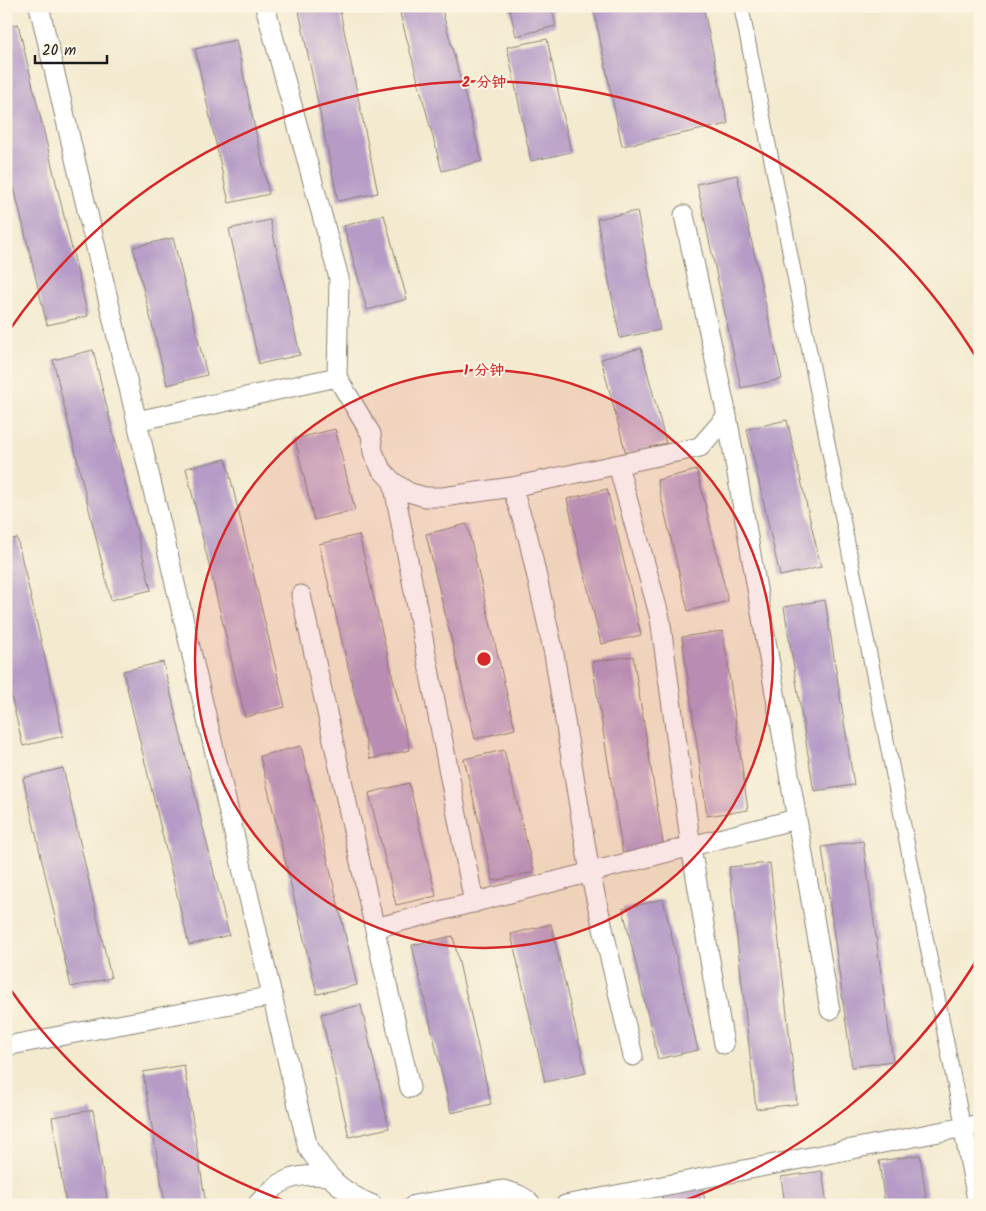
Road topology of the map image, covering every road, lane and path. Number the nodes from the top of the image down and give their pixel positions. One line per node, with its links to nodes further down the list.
1 (39, 6): 7 (street)
2 (265, 6): 5 (street)
3 (741, 6): 23 (street)
4 (684, 215): 6 (street)
5 (337, 377): 7 (street); 9 (street)
6 (727, 416): 8 (street); 12 (street)
7 (137, 421): 17 (street)
8 (618, 465): 10 (street); 13 (street)
9 (393, 482): 10 (street); 15 (street)
10 (512, 487): 14 (street)
11 (301, 595): 16 (street)
12 (796, 819): 13 (street); 18 (street)
13 (691, 847): 14 (street); 19 (street)
14 (590, 873): 15 (street); 21 (street)
15 (474, 903): 16 (street)
16 (375, 928): 22 (street)
17 (273, 996): 20 (street); 24 (street)
18 (830, 1010)
19 (724, 1044)
20 (6, 1046)
21 (633, 1056)
22 (410, 1088)
23 (971, 1125): 29 (street); 30 (street)
24 (328, 1176): 25 (street); 26 (street)
25 (257, 1205)
26 (373, 1205)
27 (414, 1205): 28 (street)
28 (532, 1205)
29 (565, 1205)
30 (978, 1205)

